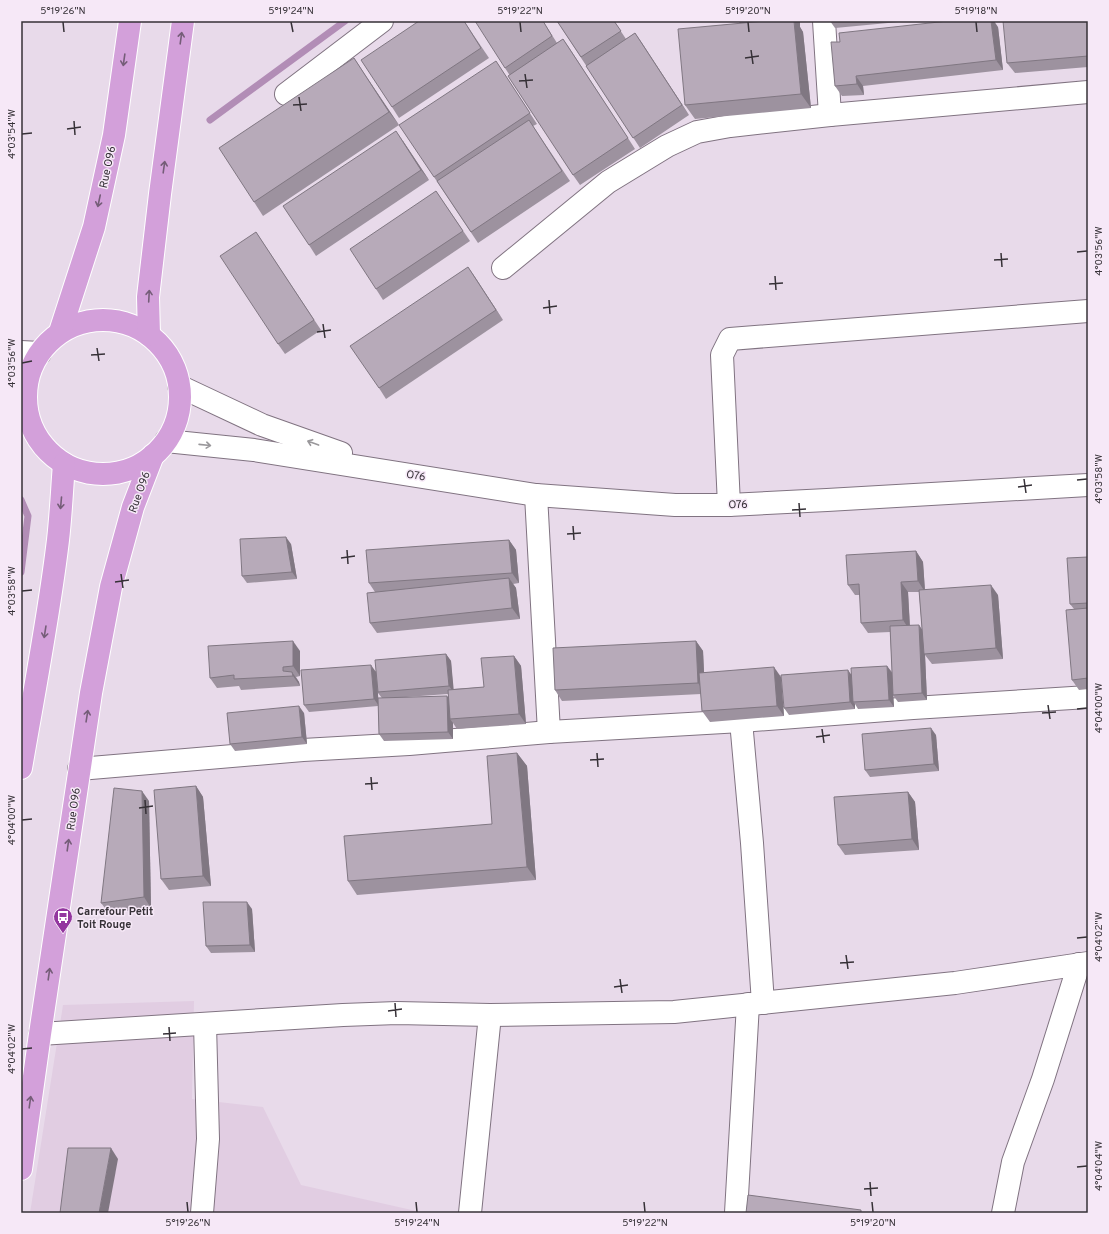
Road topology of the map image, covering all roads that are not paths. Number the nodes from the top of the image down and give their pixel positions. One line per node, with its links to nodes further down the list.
1 (130, 21): 10 (main road, Rue O96, one-way to 10)
2 (183, 21): 11 (main road, one-way to 2)
3 (382, 21): 6 (street)
4 (824, 21): 7 (street)
5 (1088, 92): 7 (street)
6 (286, 94)
7 (830, 115): 8 (street)
8 (503, 268)
9 (1088, 311): 20 (street)
10 (60, 332): 11 (main road, Rue O96); 12 (main road)
11 (149, 335): 13 (main road, Rue O96)
12 (30, 352): 14 (main road)
13 (179, 386): 15 (main road, Rue O96); 17 (street, one-way to 13)
14 (25, 415): 16 (main road)
15 (160, 448): 16 (main road); 17 (street, one-way to 17); 25 (main road, Rue O96, one-way to 15)
16 (64, 464): 24 (main road, one-way to 24)
17 (389, 471): 19 (street, O76)
18 (1088, 485): 20 (street, O76)
19 (536, 495): 20 (street, O76); 23 (street)
20 (729, 505)
21 (1088, 697): 22 (street)
22 (741, 721): 23 (street); 27 (street)
23 (549, 732): 25 (street)
24 (21, 768)
25 (79, 769): 30 (main road, Rue O96, one-way to 25)
26 (1083, 963): 27 (street); 35 (street)
27 (755, 1004): 28 (street); 34 (street)
28 (490, 1015): 29 (street); 33 (street)
29 (205, 1024): 30 (street); 32 (street)
30 (40, 1034): 31 (main road, Rue O96, one-way to 30)
31 (21, 1169)
32 (202, 1213)
33 (470, 1213)
34 (736, 1213)
35 (1003, 1213)

